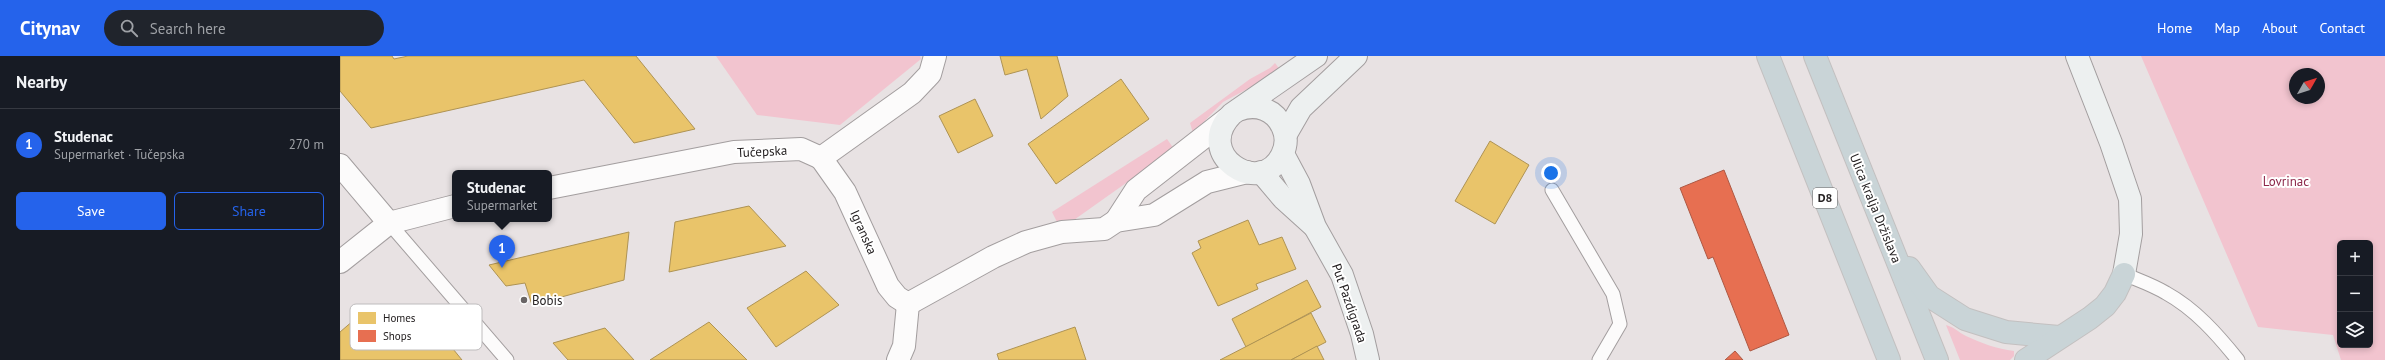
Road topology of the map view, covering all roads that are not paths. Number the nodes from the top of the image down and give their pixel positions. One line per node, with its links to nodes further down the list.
1 (935, 56): 9 (street)
2 (1316, 56): 7 (street)
3 (1356, 56): 8 (street)
4 (1768, 56): 25 (highway, D8)
5 (1815, 56): 18 (highway, Ulica kralja Držislava)
6 (2077, 56): 20 (street)
7 (1232, 115): 8 (street); 11 (street); 15 (street)
8 (1284, 144): 11 (street); 17 (street, Put Pazdigrada)
9 (821, 158): 12 (street, Tučepska); 22 (street, Igranska)
10 (340, 165): 16 (street)
11 (1254, 172): 15 (street); 17 (street, Put Pazdigrada)
12 (552, 187)
13 (1552, 190): 29 (lane)
14 (452, 207): 16 (street)
15 (1116, 220): 22 (street)
16 (389, 223): 19 (street); 21 (lane)
17 (1315, 227): 28 (street, Put Pazdigrada)
18 (1892, 246): 24 (highway); 30 (highway, Ulica kralja Držislava)
19 (340, 262)
20 (2124, 274): 24 (highway); 32 (lane)
21 (459, 304)
22 (908, 304): 27 (street)
23 (482, 331): 26 (lane)
24 (2058, 337): 31 (highway)
25 (1883, 354)
26 (507, 360)
27 (898, 360)
28 (1368, 360)
29 (1600, 360)
30 (1937, 360)
31 (2026, 360)
32 (2238, 360)

